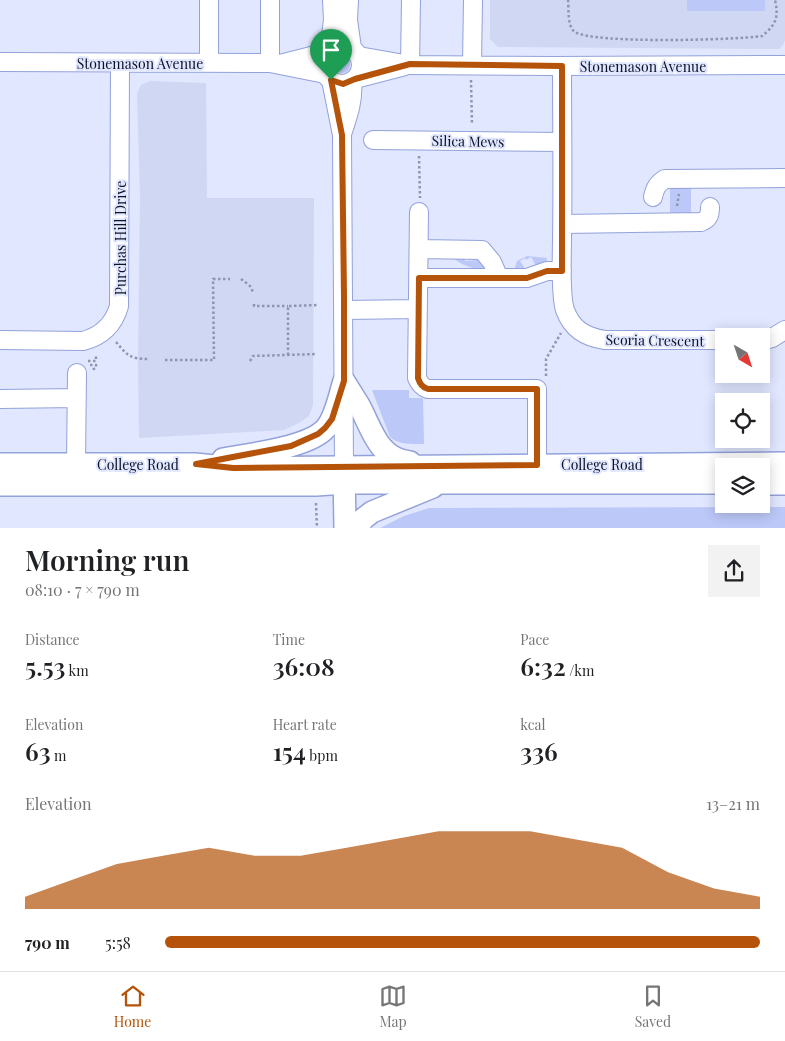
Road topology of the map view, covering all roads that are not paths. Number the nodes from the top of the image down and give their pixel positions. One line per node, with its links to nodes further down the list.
1 (208, 0): 10 (street)
2 (270, 0): 12 (street)
3 (332, 0): 7 (street)
4 (349, 0): 8 (street)
5 (411, 0): 13 (street)
6 (472, 0): 14 (street)
7 (328, 52): 8 (street); 12 (street, Stonemason Avenue); 17 (street)
8 (355, 52): 13 (street, Stonemason Avenue); 18 (street)
9 (0, 62): 11 (street, Stonemason Avenue)
10 (209, 63): 11 (street, Stonemason Avenue); 12 (street, Stonemason Avenue)
11 (120, 64): 35 (street, Purchas Hill Drive)
12 (275, 64): 17 (street, Stonemason Avenue)
13 (410, 64): 14 (street, Stonemason Avenue); 18 (street, Stonemason Avenue)
14 (472, 64): 16 (street, Stonemason Avenue)
15 (785, 65): 16 (street, Stonemason Avenue)
16 (562, 66): 21 (street)
17 (328, 77): 18 (street); 19 (street)
18 (354, 80): 19 (street)
19 (342, 135): 32 (street)
20 (373, 140): 21 (street, Silica Mews)
21 (562, 142): 26 (street)
22 (785, 178): 23 (street)
23 (710, 179): 25 (street); 25 (street)
24 (420, 207): 27 (street)
25 (654, 222): 26 (street)
26 (562, 224): 28 (street)
27 (419, 249): 29 (street); 30 (street)
28 (562, 271): 30 (street); 36 (street, Scoria Crescent)
29 (419, 278): 30 (street); 31 (street)
30 (499, 278)
31 (418, 309): 32 (street); 45 (street)
32 (344, 310): 38 (street)
33 (785, 330): 34 (street)
34 (770, 338)
35 (0, 340)
36 (715, 340)
37 (77, 373): 39 (street)
38 (344, 381): 44 (main road); 46 (main road); 47 (street)
39 (76, 398): 40 (street); 43 (street)
40 (0, 399)
41 (785, 463): 45 (main road, College Road)
42 (0, 464): 43 (main road, College Road)
43 (76, 464): 44 (main road, College Road)
44 (196, 464): 47 (main road, College Road)
45 (537, 465): 46 (main road, College Road)
46 (440, 474): 47 (main road, College Road); 48 (main road, College Road); 53 (main road)
47 (345, 475): 51 (main road, College Road); 52 (main road)
48 (715, 483)
49 (770, 484): 50 (main road)
50 (785, 484)
51 (0, 485)
52 (345, 528)
53 (358, 528)

